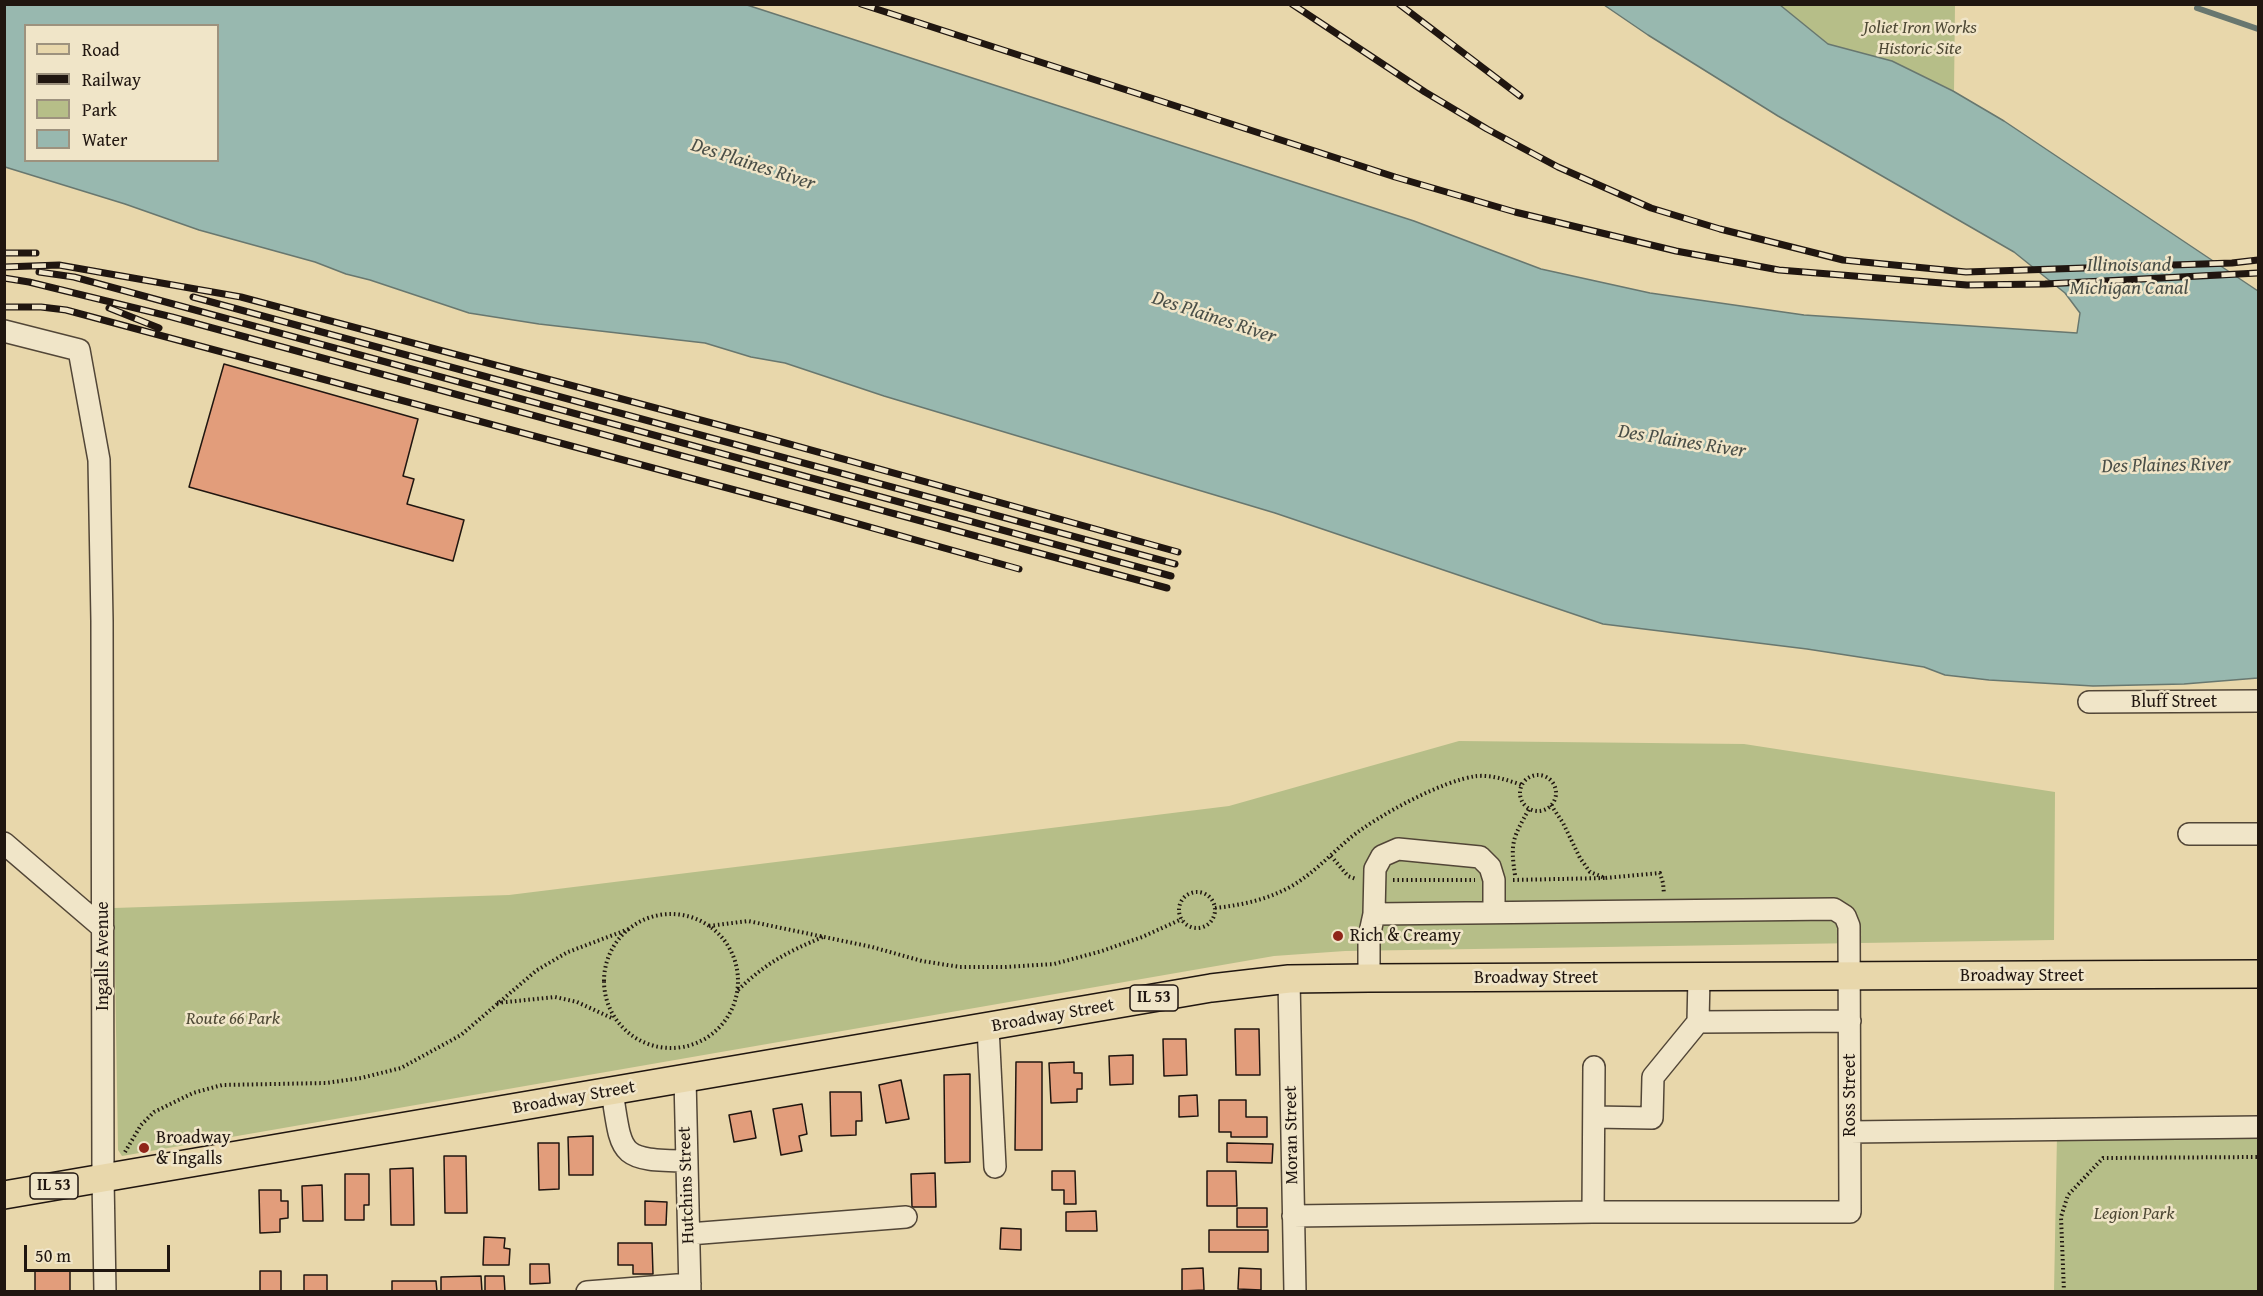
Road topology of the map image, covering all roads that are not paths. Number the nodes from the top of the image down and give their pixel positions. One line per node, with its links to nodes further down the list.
1 (4, 331): 9 (street, Ingalls Avenue)
2 (2259, 701): 3 (street, Bluff Street)
3 (2088, 702)
4 (2189, 834): 5 (street)
5 (2259, 834)
6 (4, 843): 9 (street)
7 (1494, 912): 8 (street, Ross Street); 8 (street); 12 (street, Ross Street)
8 (1374, 914): 13 (street)
9 (103, 928): 26 (street, Ingalls Avenue)
10 (2259, 974): 12 (main road, Broadway Street / IL 53)
11 (1699, 977): 12 (main road, Broadway Street / IL 53); 13 (main road, Broadway Street / IL 53); 15 (street)
12 (1849, 977): 16 (street, Ross Street)
13 (1369, 978): 14 (main road, Broadway Street / IL 53)
14 (1289, 979): 17 (main road, Broadway Street / IL 53); 29 (street, Moran Street)
15 (1698, 1022): 16 (street); 21 (street)
16 (1850, 1022): 23 (street, Ross Street)
17 (988, 1027): 19 (main road, Broadway Street / IL 53); 25 (street)
18 (1594, 1067): 21 (street)
19 (685, 1078): 20 (main road, Broadway Street / IL 53); 24 (street, Hutchins Street)
20 (612, 1091): 24 (street); 26 (main road, Broadway Street / IL 53)
21 (1594, 1118): 28 (street)
22 (2259, 1127): 23 (street)
23 (1850, 1132): 28 (street, Ross Street)
24 (687, 1161): 31 (street, Hutchins Street)
25 (995, 1167)
26 (103, 1178): 27 (main road, Broadway Street / IL 53); 33 (street, Ingalls Avenue)
27 (4, 1195)
28 (1593, 1212): 29 (street)
29 (1293, 1216): 35 (street, Moran Street)
30 (906, 1217): 31 (street)
31 (689, 1234): 32 (street, Hutchins Street)
32 (690, 1288): 34 (street)
33 (105, 1292)
34 (587, 1292)
35 (1295, 1292)

